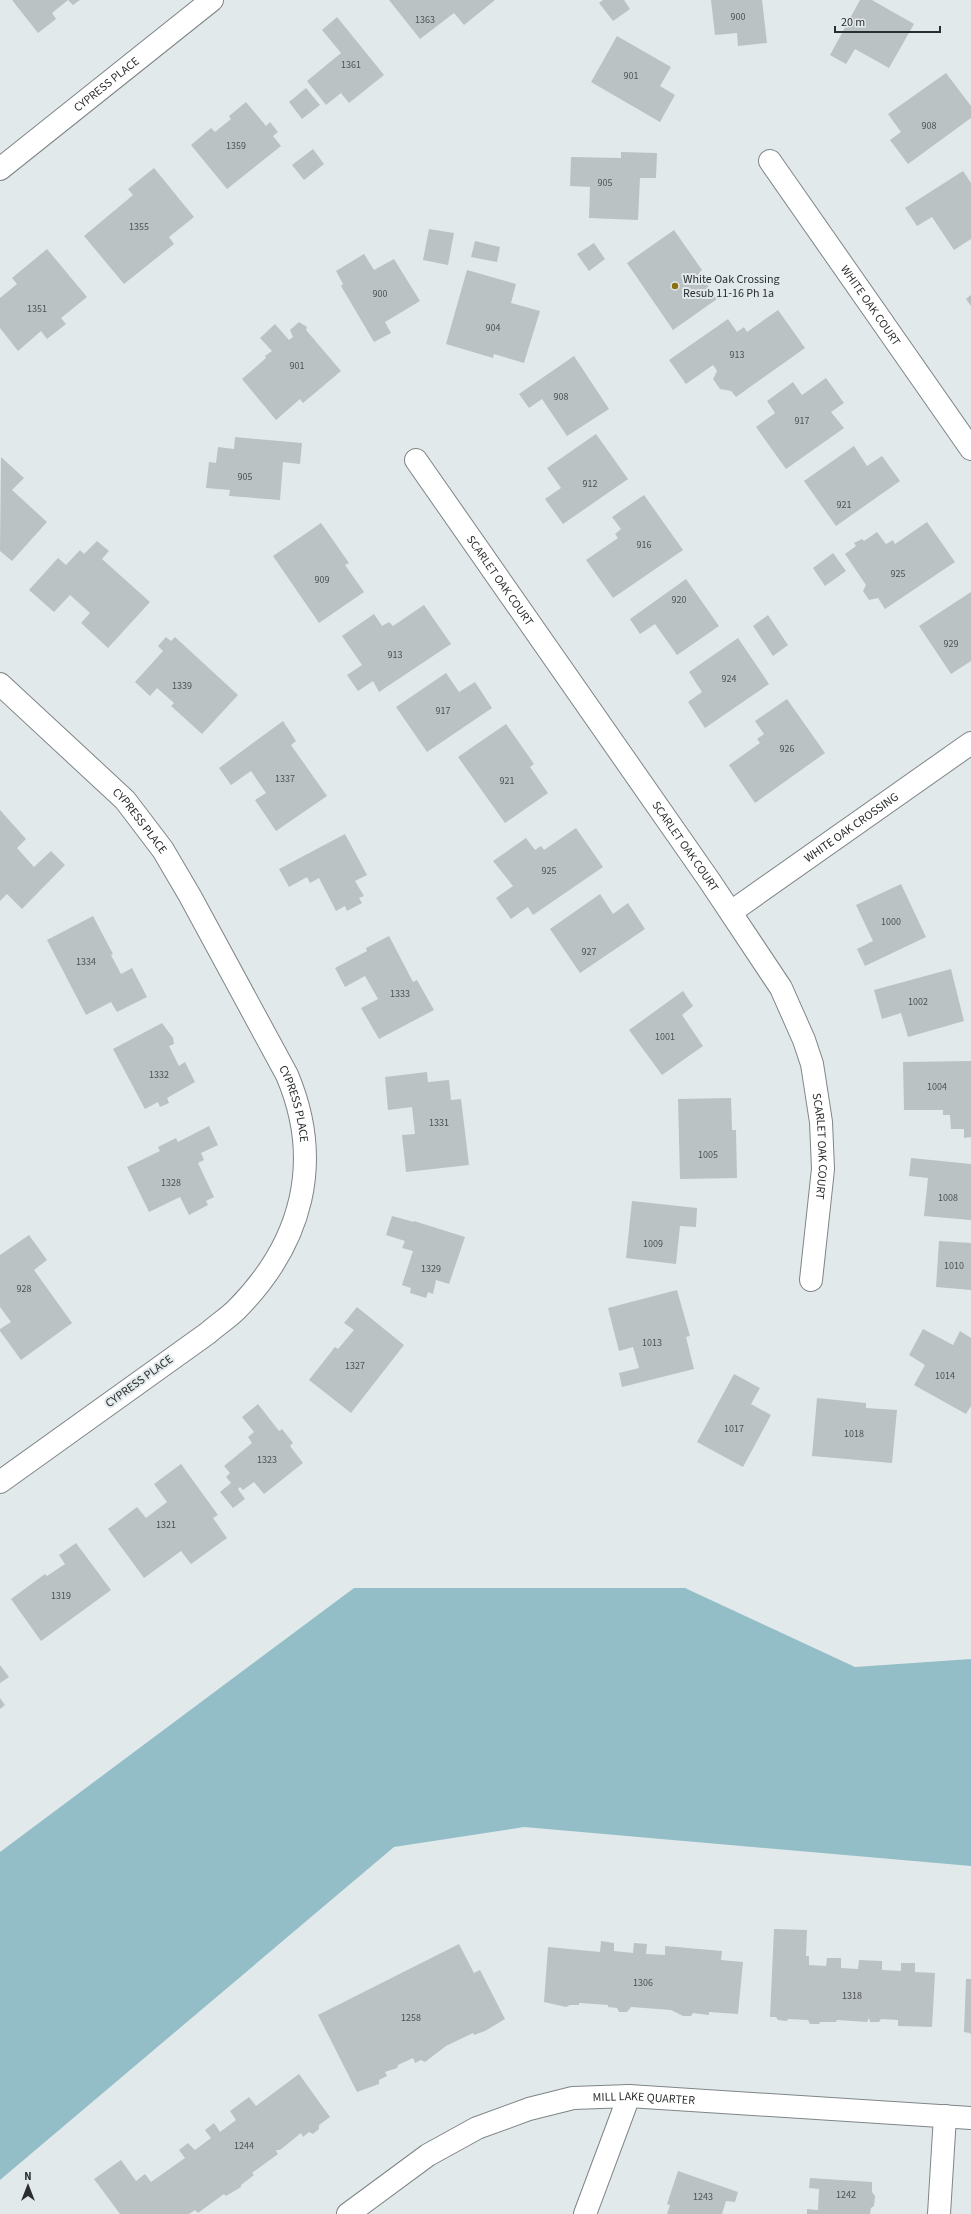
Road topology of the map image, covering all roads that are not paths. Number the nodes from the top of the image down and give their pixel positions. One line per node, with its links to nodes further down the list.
1 (212, 0): 3 (street, CYPRESS PLACE)
2 (770, 161): 4 (street, WHITE OAK COURT)
3 (0, 169)
4 (971, 449)
5 (416, 460): 8 (street, SCARLET OAK COURT)
6 (0, 684): 10 (street, CYPRESS PLACE)
7 (971, 743): 8 (street, WHITE OAK CROSSING)
8 (731, 912): 9 (street, SCARLET OAK COURT)
9 (811, 1280)
10 (0, 1482)
11 (629, 2096): 12 (street, MILL LAKE QUARTER); 14 (street, MILL LAKE QUARTER); 15 (street)
12 (945, 2116): 13 (street, MILL LAKE QUARTER); 16 (street)
13 (971, 2118)
14 (348, 2214)
15 (585, 2214)
16 (939, 2214)

